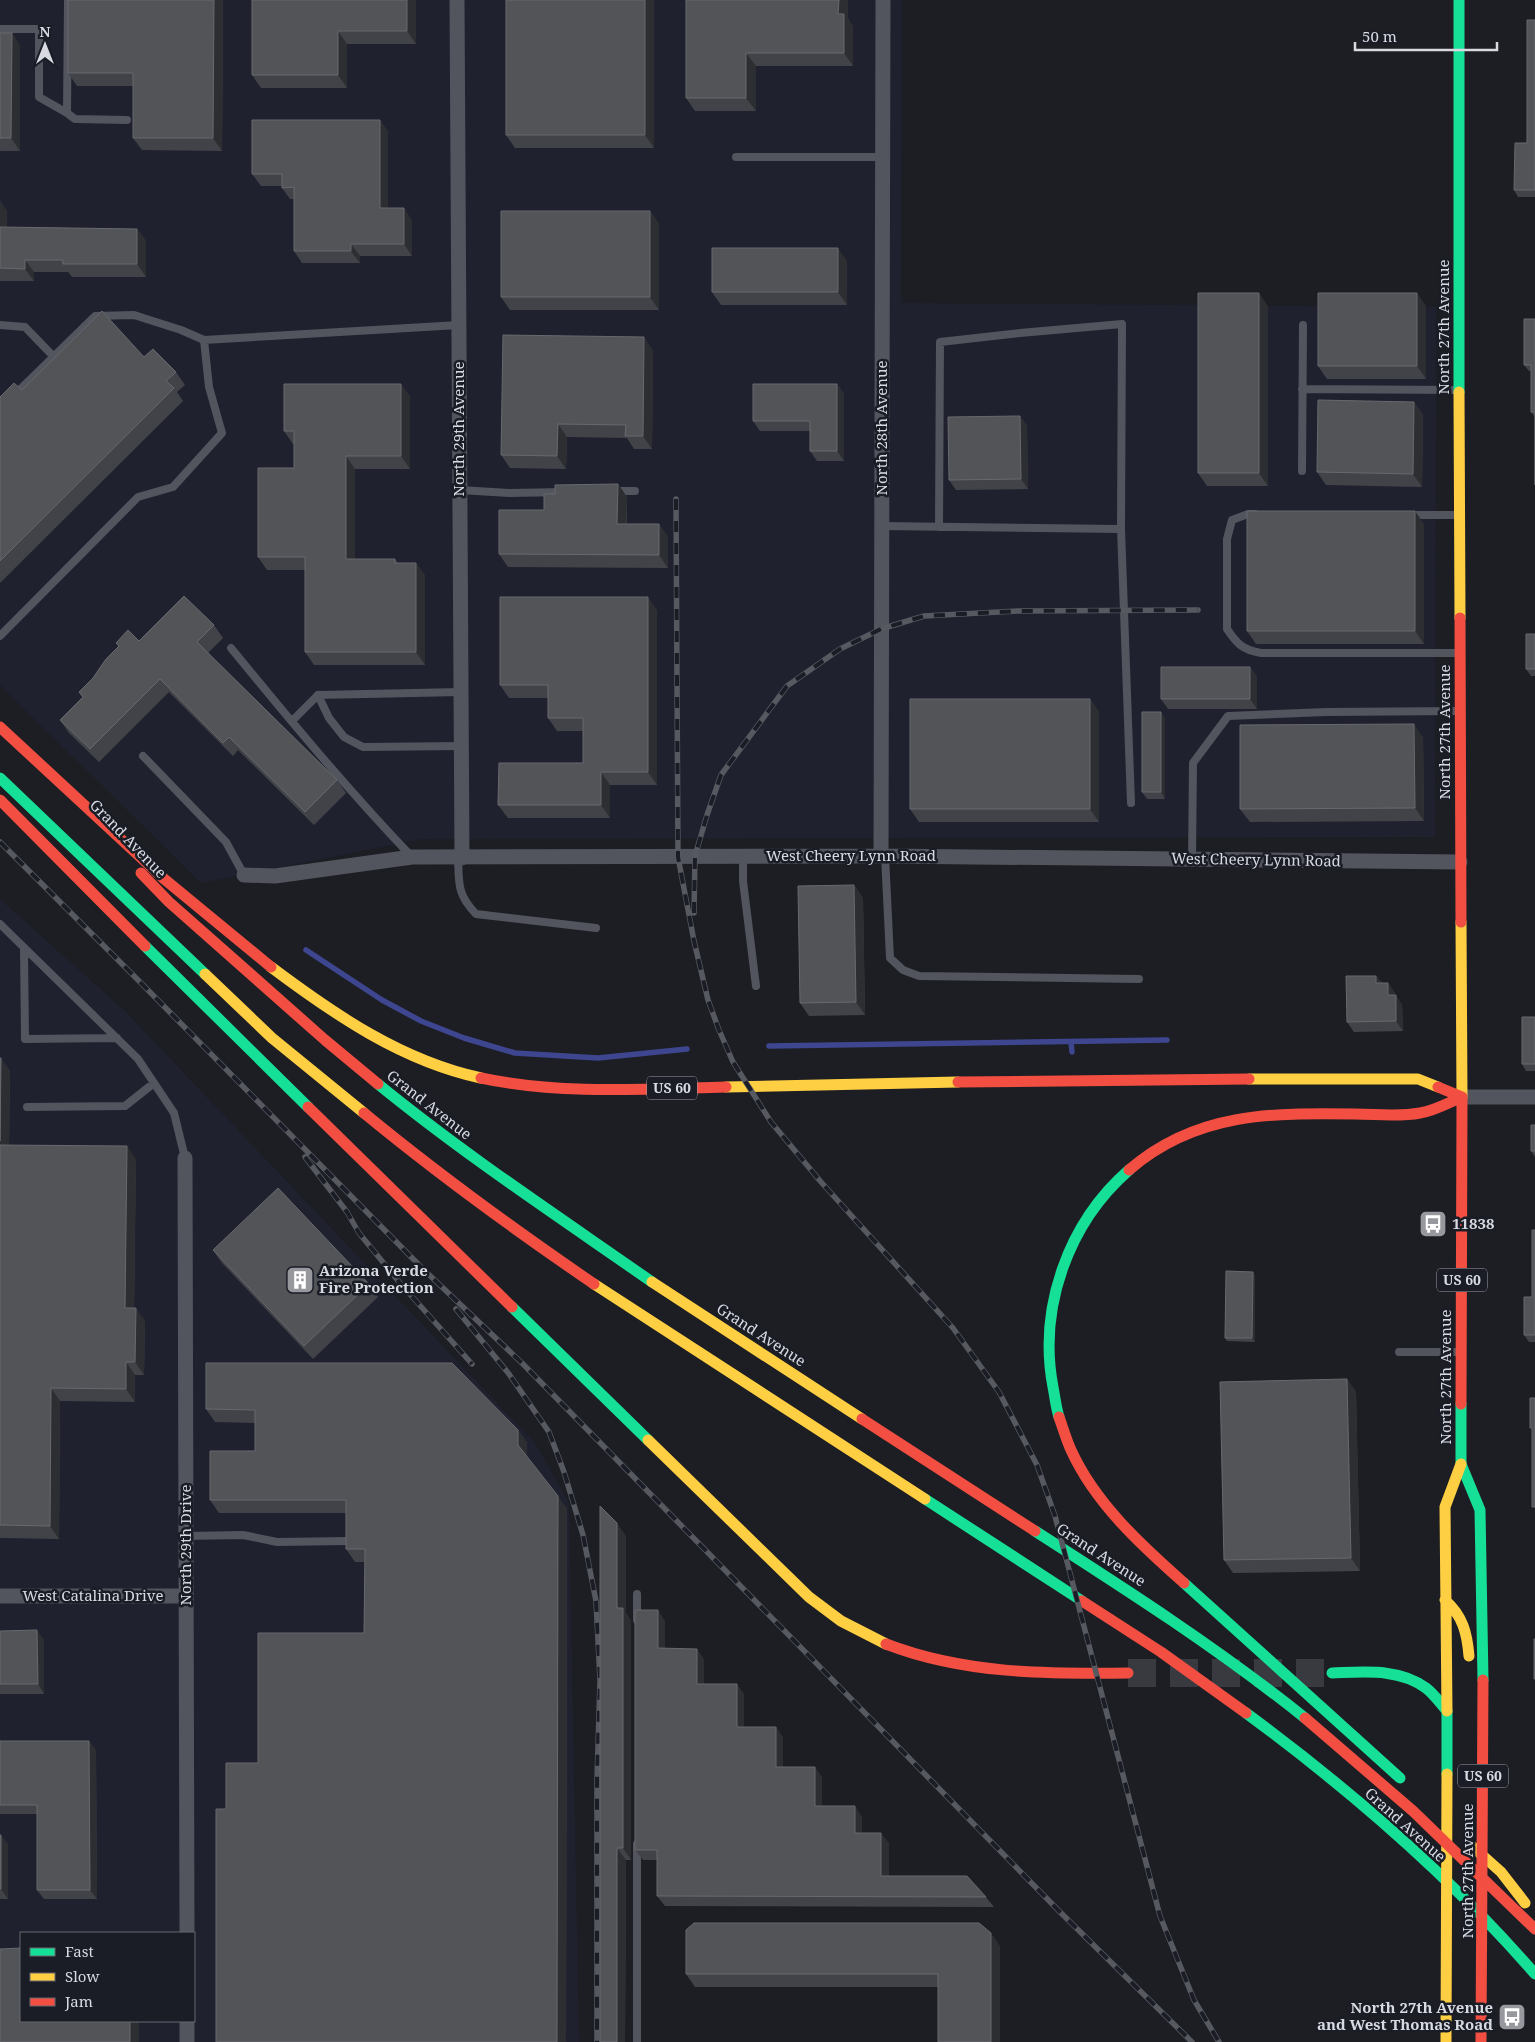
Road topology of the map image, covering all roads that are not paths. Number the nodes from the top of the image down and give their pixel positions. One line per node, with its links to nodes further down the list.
1 (68, 0): 6 (lane)
2 (457, 0): 10 (street, North 29th Avenue)
3 (883, 0): 9 (street, North 28th Avenue)
4 (1459, 0): 16 (main road, North 27th Avenue)
5 (0, 29): 6 (lane)
6 (67, 113): 7 (lane)
7 (127, 120)
8 (736, 156): 9 (lane)
9 (883, 157): 26 (street, North 28th Avenue)
10 (459, 325): 13 (lane); 19 (street, North 29th Avenue)
11 (1303, 325): 15 (lane)
12 (0, 326): 14 (lane)
13 (204, 340): 14 (lane); 29 (lane)
14 (54, 357): 17 (lane)
15 (1302, 389): 16 (lane); 18 (lane)
16 (1459, 390): 25 (main road, North 27th Avenue)
17 (0, 409)
18 (1302, 470)
19 (460, 490): 22 (lane); 32 (street, North 29th Avenue)
20 (606, 491): 21 (lane)
21 (635, 491)
22 (577, 492)
23 (1267, 514): 31 (lane)
24 (1400, 515): 25 (lane)
25 (1460, 515): 31 (main road, North 27th Avenue)
26 (882, 526): 27 (lane); 43 (street, North 28th Avenue)
27 (939, 527): 28 (lane); 28 (lane)
28 (1121, 529): 41 (lane)
29 (0, 636)
30 (232, 648): 35 (lane)
31 (1460, 653): 34 (main road, North 27th Avenue)
32 (461, 692): 33 (lane); 37 (street, North 29th Avenue)
33 (318, 695): 35 (lane); 37 (lane)
34 (1460, 712): 46 (lane); 47 (main road, North 27th Avenue)
35 (292, 721): 44 (lane)
36 (0, 728): 56 (main road, US 60); 80 (main road, Grand Avenue)
37 (461, 746): 45 (street, North 29th Avenue)
38 (143, 756): 48 (lane)
39 (0, 778): 82 (main road, Grand Avenue)
40 (0, 800): 71 (main road)
41 (1131, 803)
42 (743, 856): 43 (street, West Cheery Lynn Road); 45 (street, West Cheery Lynn Road); 53 (lane)
43 (883, 856): 46 (street, West Cheery Lynn Road); 52 (lane)
44 (412, 857): 45 (street, West Cheery Lynn Road); 48 (street, West Cheery Lynn Road)
45 (460, 857): 50 (lane)
46 (1192, 859): 47 (street, West Cheery Lynn Road)
47 (1460, 862): 56 (main road, North 27th Avenue)
48 (244, 875)
49 (0, 924): 51 (lane)
50 (596, 928)
51 (24, 949): 54 (lane); 54 (lane)
52 (1139, 979)
53 (756, 986)
54 (117, 1038): 55 (lane)
55 (154, 1083): 58 (lane); 59 (lane)
56 (1462, 1097): 57 (street); 61 (main road, North 27th Avenue / US 60); 76 (main road)
57 (1535, 1097)
58 (27, 1107)
59 (185, 1158): 63 (street, North 29th Drive)
60 (1399, 1352): 61 (lane)
61 (1462, 1352): 62 (main road, North 27th Avenue / US 60)
62 (1461, 1464): 68 (main road, North 27th Avenue); 75 (main road, North 27th Avenue / US 60)
63 (186, 1536): 64 (lane); 67 (street, North 29th Drive)
64 (348, 1541)
65 (637, 1594): 69 (lane)
66 (0, 1596): 67 (street, West Catalina Drive)
67 (186, 1596): 81 (street, North 29th Drive)
68 (1445, 1600): 70 (main road); 74 (main road, North 27th Avenue)
69 (637, 1633)
70 (1469, 1664)
71 (1128, 1673)
72 (1332, 1673): 74 (main road)
73 (1471, 1683): 75 (main road)
74 (1447, 1710): 86 (main road, North 27th Avenue / US 60)
75 (1484, 1732): 87 (main road, North 27th Avenue / US 60)
76 (1406, 1783)
77 (1433, 1809): 79 (main road)
78 (637, 1839): 85 (lane)
79 (1535, 1916)
80 (1535, 1929)
81 (187, 1932)
82 (1535, 1974)
83 (187, 2022): 84 (street)
84 (187, 2042)
85 (637, 2042)
86 (1446, 2042)
87 (1481, 2042)

